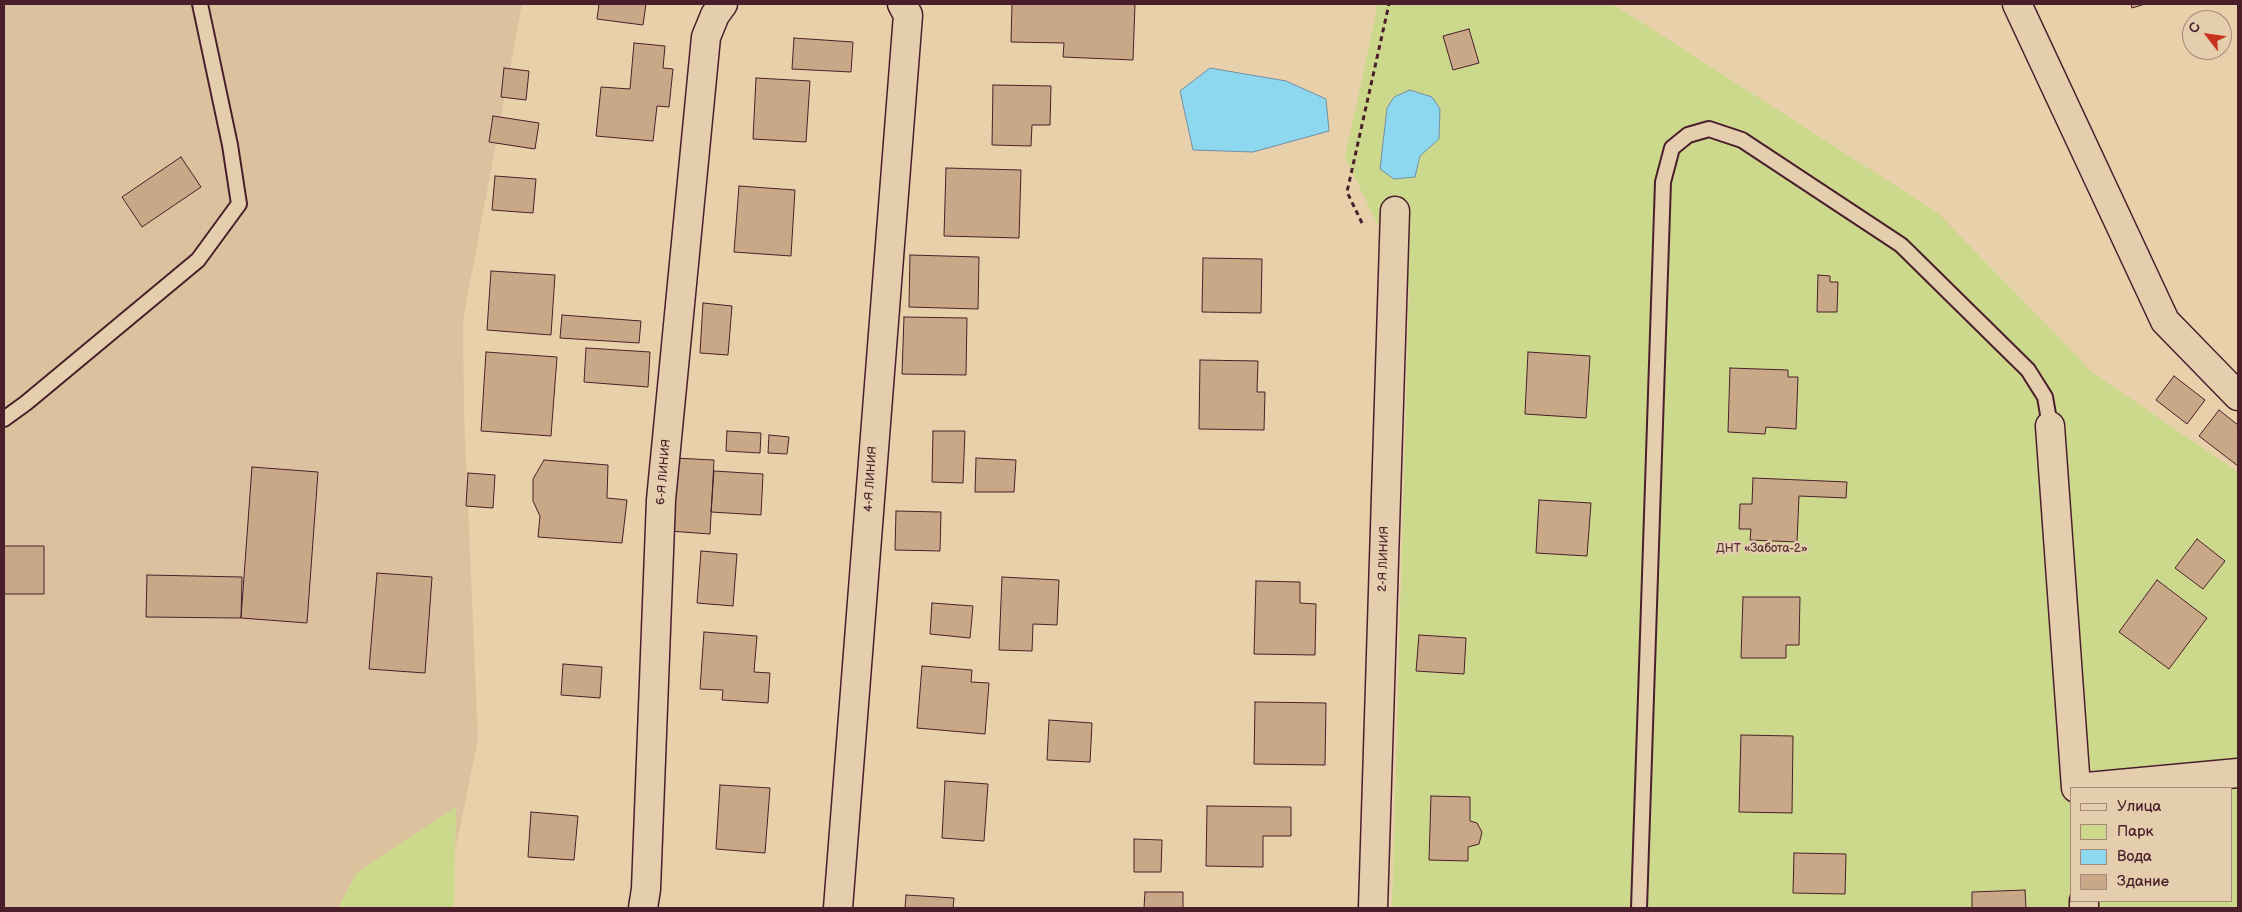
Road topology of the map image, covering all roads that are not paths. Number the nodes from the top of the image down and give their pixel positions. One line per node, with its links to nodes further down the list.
1 (200, 4): 7 (lane)
2 (723, 4): 12 (street, 6-Я ЛИНИЯ)
3 (902, 4): 13 (street, 4-Я ЛИНИЯ)
4 (2017, 4): 6 (street)
5 (1395, 211): 14 (street, 2-Я ЛИНИЯ)
6 (2238, 396)
7 (4, 419)
8 (2050, 426): 10 (street); 15 (lane)
9 (2238, 773): 11 (street)
10 (2076, 787)
11 (2087, 787)
12 (643, 908)
13 (838, 908)
14 (1372, 908)
15 (1639, 908)

